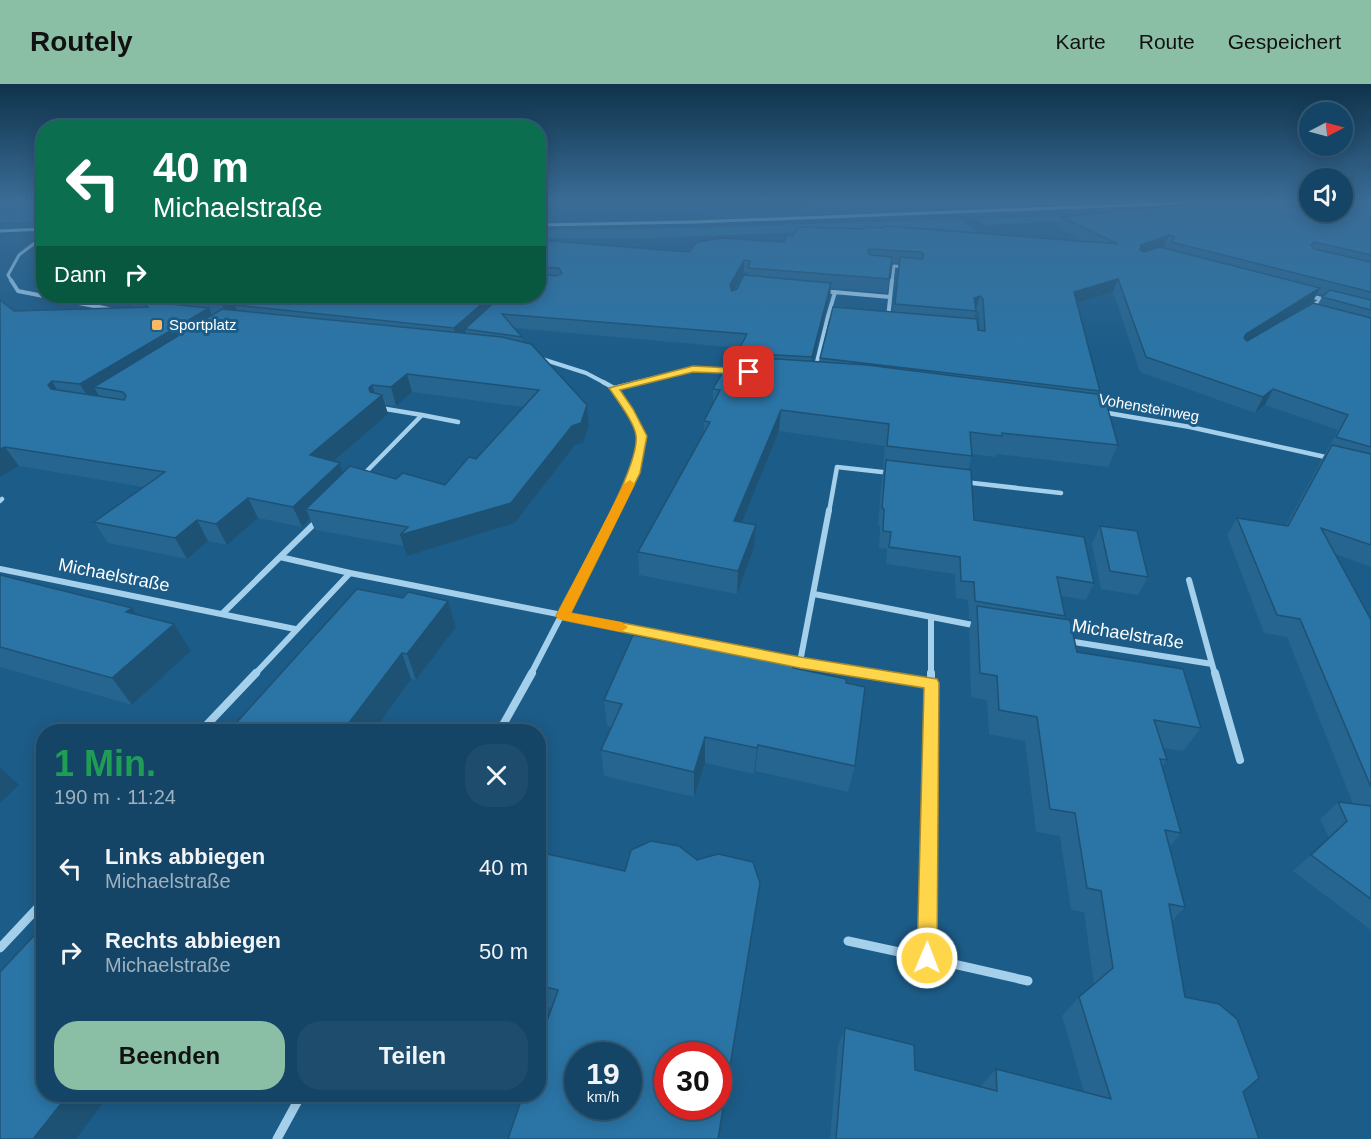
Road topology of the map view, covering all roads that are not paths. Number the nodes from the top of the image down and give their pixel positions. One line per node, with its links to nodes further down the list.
1 (26, 250): 6 (street)
2 (910, 267): 7 (street)
3 (811, 290): 4 (street)
4 (835, 292): 7 (street); 13 (street)
5 (1300, 293): 8 (street)
6 (36, 294)
7 (890, 297): 15 (street)
8 (1322, 299): 9 (street); 12 (street)
9 (1332, 302)
10 (80, 303): 11 (street)
11 (116, 310)
12 (1316, 315)
13 (828, 316): 14 (street); 18 (street)
14 (840, 317)
15 (888, 321)
16 (527, 356): 19 (street)
17 (736, 371): 19 (street)
18 (813, 376)
19 (614, 388): 36 (street)
20 (379, 408): 22 (street)
21 (1097, 411): 24 (street, Vohensteinweg)
22 (422, 416): 23 (street); 27 (street)
23 (458, 422)
24 (1332, 458)
25 (896, 474): 34 (street)
26 (954, 481): 28 (street)
27 (355, 482)
28 (1061, 493)
29 (322, 516): 30 (street)
30 (280, 557): 32 (street); 35 (street)
31 (0, 569): 35 (street, Michaelstraße)
32 (350, 573): 36 (street); 39 (street)
33 (1189, 580): 42 (street, Michaelstraße)
34 (814, 594): 37 (street); 41 (street)
35 (222, 614): 39 (street, Michaelstraße)
36 (563, 616): 41 (street); 45 (street)
37 (931, 618): 38 (street); 43 (street)
38 (990, 628)
39 (295, 629): 44 (street)
40 (1060, 639): 42 (street, Michaelstraße)
41 (800, 662): 43 (street)
42 (1212, 664): 46 (street, Michaelstraße)
43 (931, 683): 50 (street)
44 (207, 724)
45 (503, 724)
46 (1240, 760)
47 (36, 910): 49 (street)
48 (848, 941): 50 (street)
49 (0, 948)
50 (927, 958): 51 (street)
51 (1028, 981)
52 (297, 1102): 53 (street)
53 (277, 1139)

